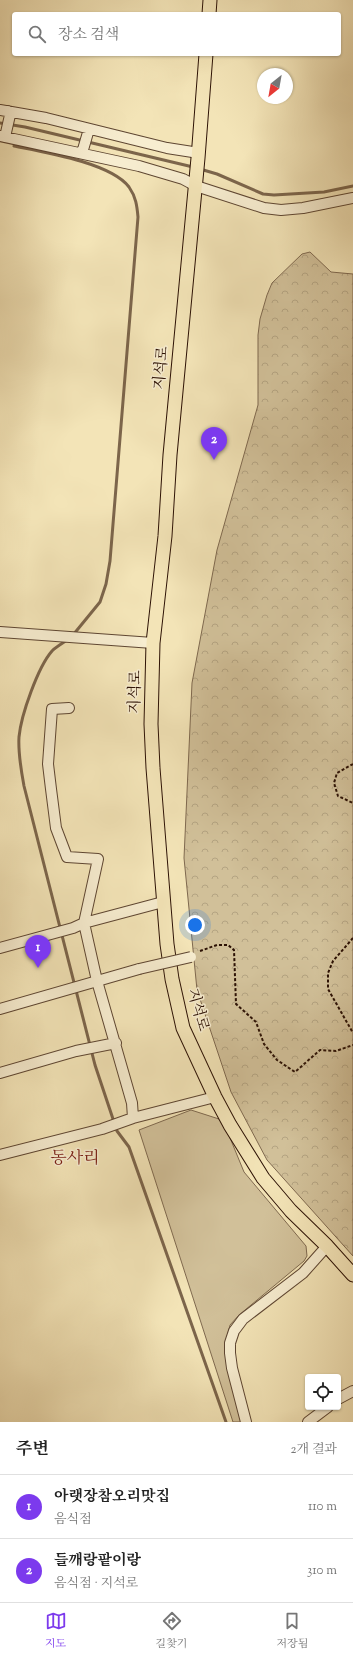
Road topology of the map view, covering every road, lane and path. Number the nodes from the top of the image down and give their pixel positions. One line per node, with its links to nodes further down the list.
1 (210, 0): 2 (main road)
2 (209, 12)
3 (206, 56): 8 (main road, 지석로)
4 (6, 112): 5 (street); 6 (street)
5 (88, 129): 7 (street); 8 (street)
6 (4, 136): 7 (street)
7 (82, 153): 9 (street)
8 (199, 156): 9 (main road, 지석로)
9 (196, 185): 10 (street); 12 (main road, 지석로)
10 (353, 198)
11 (0, 632): 12 (street)
12 (153, 643): 16 (main road, 지석로)
13 (69, 708): 17 (street)
14 (353, 764): 15 (path)
15 (353, 803)
16 (162, 902): 17 (street); 27 (main road, 지석로)
17 (84, 923): 19 (street); 21 (street)
18 (353, 938): 23 (path)
19 (0, 948)
20 (195, 954): 21 (street, bridge); 25 (path)
21 (93, 982): 22 (street); 24 (street)
22 (0, 1009)
23 (353, 1033)
24 (116, 1043): 26 (street); 28 (street)
25 (353, 1045)
26 (0, 1073)
27 (215, 1097): 28 (street); 30 (main road, 지석로)
28 (133, 1118): 29 (street)
29 (0, 1155)
30 (327, 1246): 31 (main road, 지석로); 35 (street)
31 (353, 1275)
32 (353, 1391): 33 (street)
33 (341, 1397)
34 (324, 1410): 36 (street)
35 (246, 1422)
36 (308, 1422)

